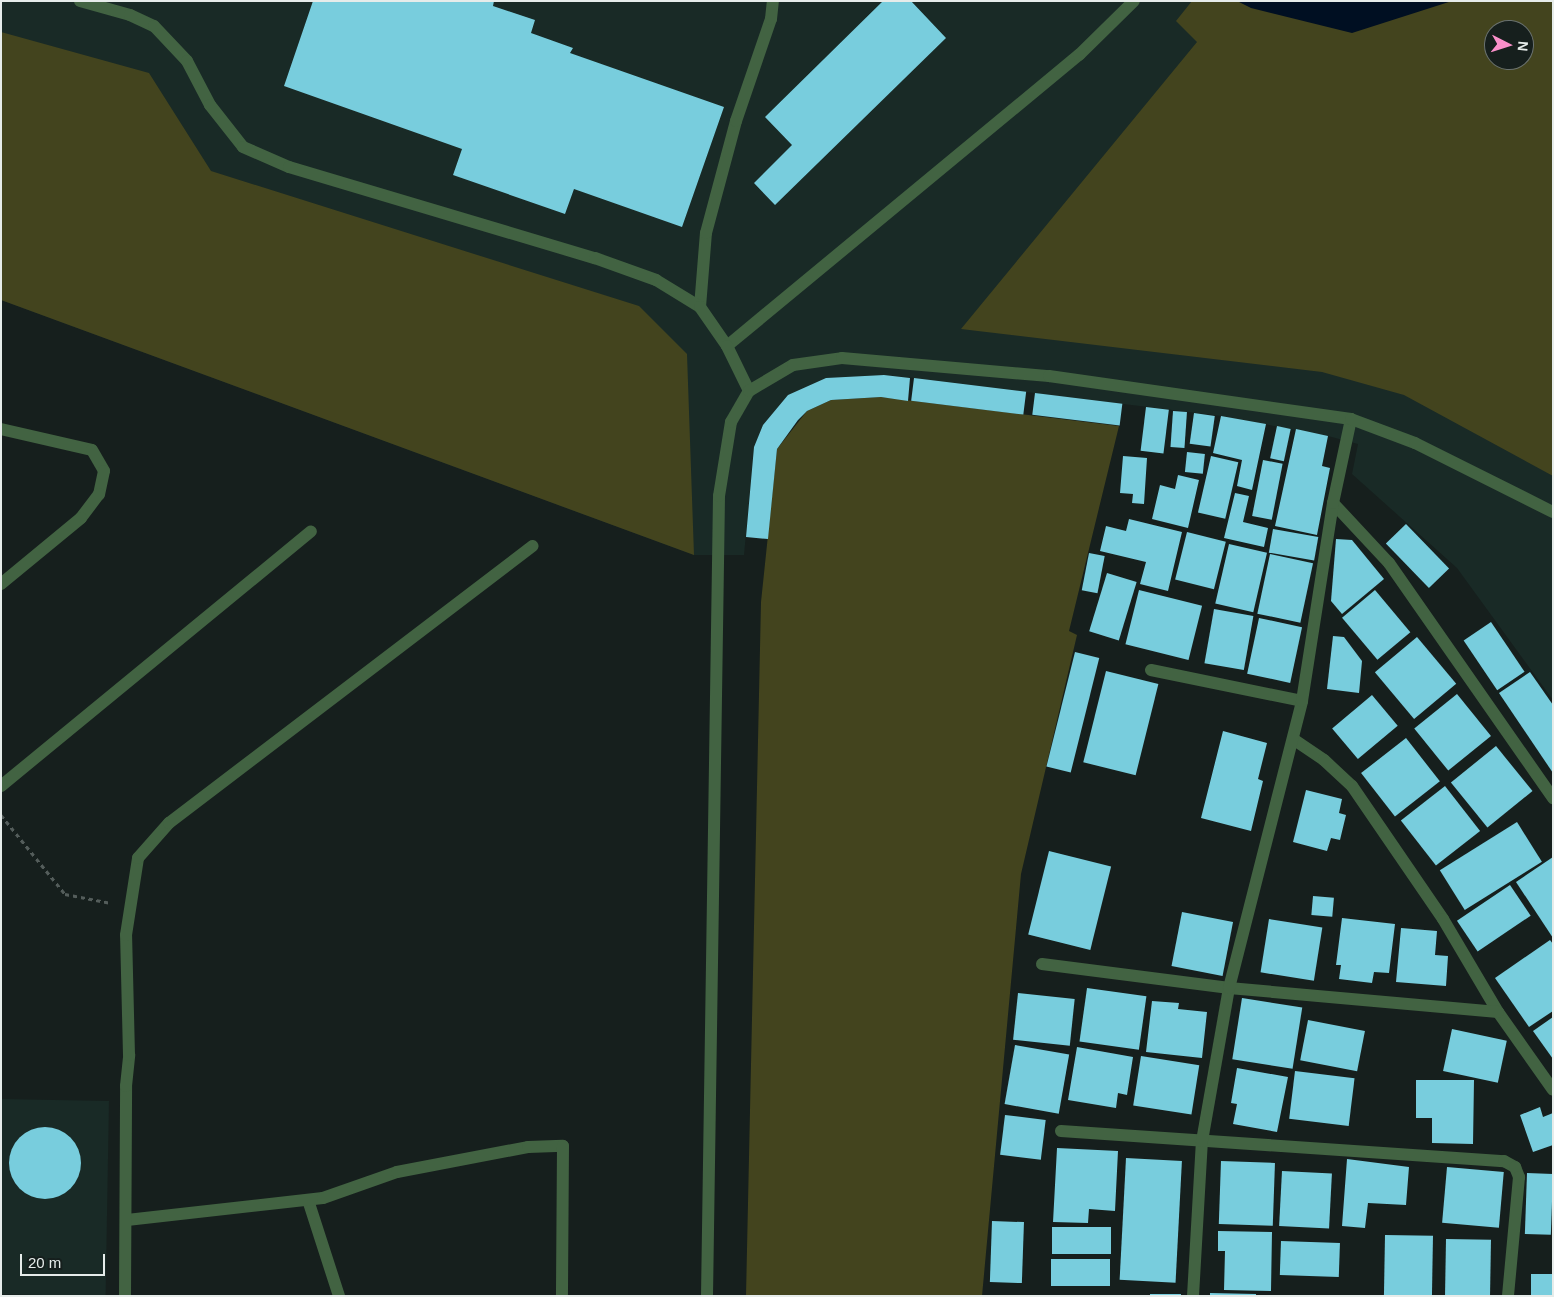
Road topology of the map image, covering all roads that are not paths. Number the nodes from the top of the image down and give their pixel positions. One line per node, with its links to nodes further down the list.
1 (80, 1): 4 (street)
2 (773, 1): 4 (street)
3 (1134, 1): 5 (street)
4 (700, 307): 5 (street)
5 (727, 346): 6 (street)
6 (749, 391): 7 (street); 30 (street)
7 (1351, 419): 9 (street); 10 (street)
8 (1, 429): 13 (street)
9 (1332, 503): 15 (street); 18 (street)
10 (1553, 512)
11 (312, 531): 17 (street)
12 (532, 546): 26 (street)
13 (1, 584)
14 (1151, 670): 15 (street)
15 (1302, 701): 16 (street)
16 (1292, 740): 20 (street); 21 (street)
17 (1, 786)
18 (1553, 798)
19 (1042, 964): 20 (street)
20 (1229, 988): 21 (street); 24 (street)
21 (1498, 1012): 22 (street)
22 (1553, 1090)
23 (1061, 1131): 24 (street)
24 (1202, 1141): 31 (street); 32 (street)
25 (308, 1200): 26 (street); 28 (street); 29 (street)
26 (127, 1220): 27 (street)
27 (125, 1296)
28 (339, 1296)
29 (562, 1296)
30 (707, 1296)
31 (1193, 1296)
32 (1508, 1296)

